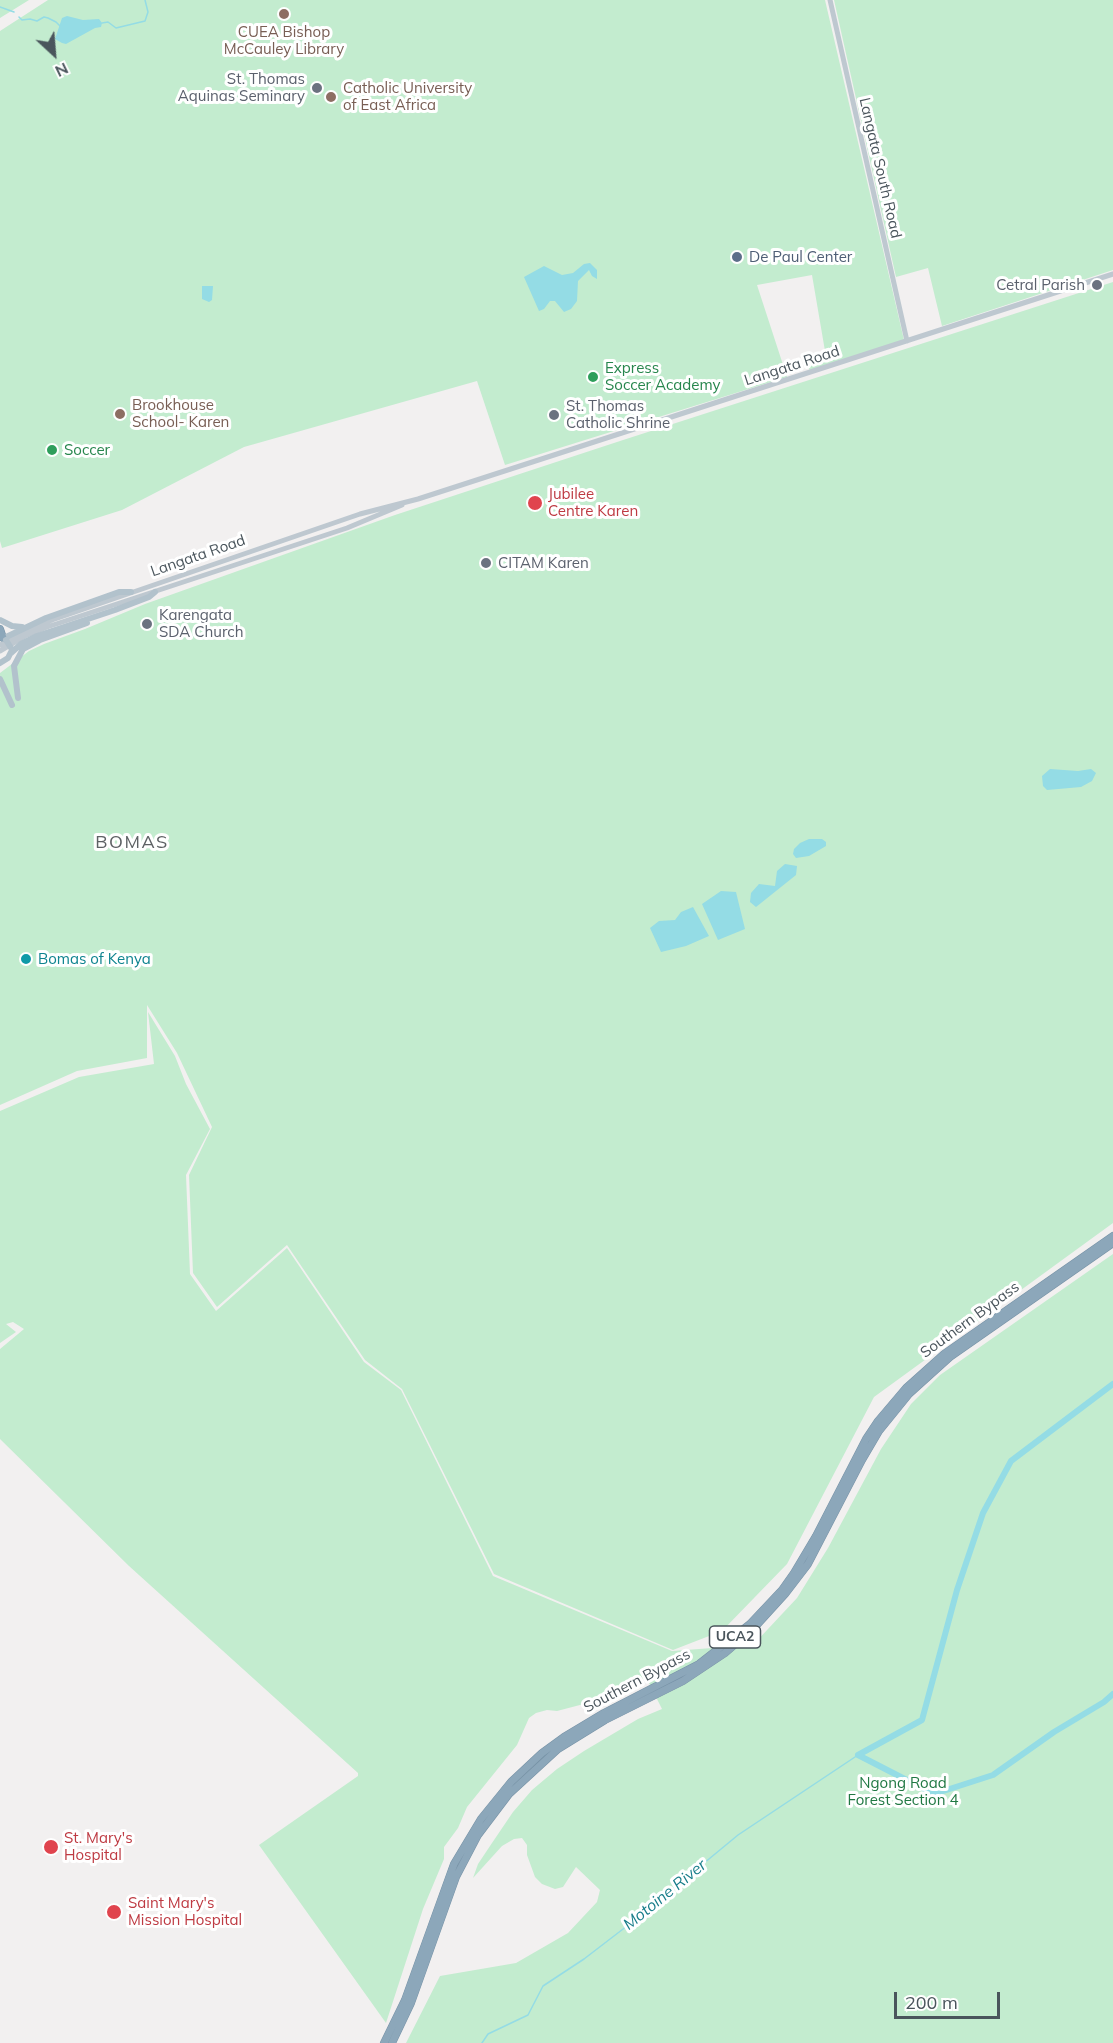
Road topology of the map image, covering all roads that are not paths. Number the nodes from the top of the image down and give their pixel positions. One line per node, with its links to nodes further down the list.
1 (830, 0): 3 (main road, Langata South Road)
2 (1113, 274): 3 (main road, Langata Road)
3 (907, 341): 4 (main road, Langata Road)
4 (409, 502): 5 (main road, Langata Road); 6 (main road, Langata Road)
5 (131, 592): 9 (main road); 12 (main road, Langata Road)
6 (156, 592): 7 (main road); 13 (main road, Langata Road)
7 (115, 610): 13 (main road); 17 (main road)
8 (0, 620): 9 (main road)
9 (25, 627): 11 (main road)
10 (0, 629): 11 (highway)
11 (3, 638): 13 (main road, bridge)
12 (0, 645)
13 (12, 648): 14 (main road, Langata Road); 15 (main road)
14 (0, 651)
15 (0, 663)
16 (0, 679): 18 (main road)
17 (18, 698)
18 (12, 705)
19 (1113, 1236): 21 (highway, Southern Bypass / UCA2)
20 (1113, 1243): 22 (highway, Southern Bypass / UCA2)
21 (384, 2043)
22 (392, 2043)

